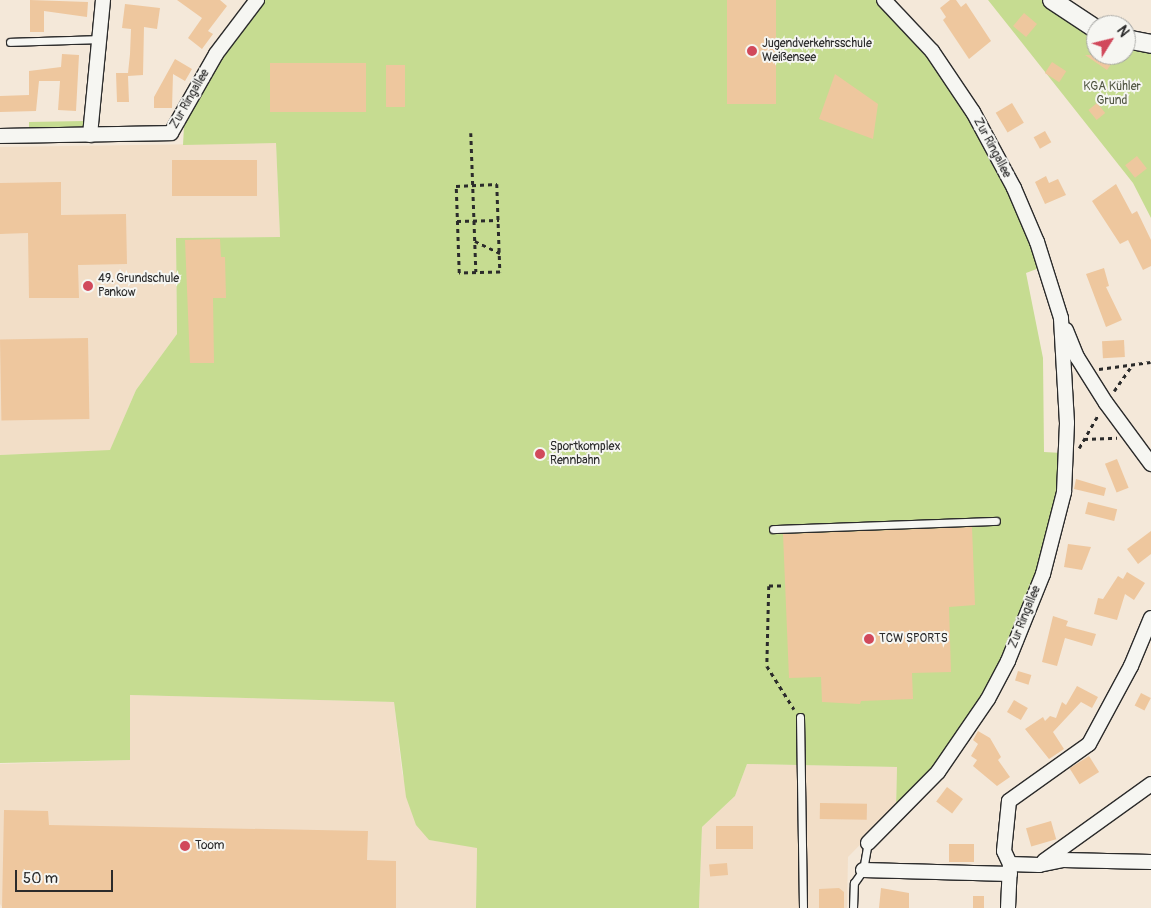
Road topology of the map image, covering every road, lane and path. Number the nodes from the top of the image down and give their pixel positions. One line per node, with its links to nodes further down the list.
1 (103, 0): 6 (street)
2 (257, 0): 11 (street, Zur Ringallee)
3 (884, 0): 20 (street, Zur Ringallee)
4 (1052, 0): 5 (street)
5 (1086, 22)
6 (99, 39): 8 (lane); 11 (street)
7 (1136, 41): 9 (street)
8 (10, 42)
9 (1151, 44)
10 (471, 133): 13 (path)
11 (90, 135): 12 (street, Zur Ringallee)
12 (0, 136)
13 (473, 185): 14 (path); 15 (path); 16 (path)
14 (499, 220): 16 (path); 18 (path)
15 (457, 221): 16 (path); 19 (path)
16 (474, 221): 17 (path)
17 (475, 241): 18 (path); 19 (path)
18 (500, 253): 19 (path)
19 (476, 272)
20 (1061, 318): 23 (street, Zur Ringallee); 35 (street, Zur Ringallee)
21 (1151, 362): 22 (path)
22 (1131, 367): 23 (path); 24 (path)
23 (1085, 369): 24 (street, Zur Ringallee)
24 (1106, 402): 25 (street, Zur Ringallee); 26 (path)
25 (1131, 438): 26 (path); 28 (street, Zur Ringallee)
26 (1084, 439): 27 (path)
27 (1076, 456)
28 (1151, 464)
29 (996, 521): 30 (lane)
30 (773, 529)
31 (782, 586): 33 (path)
32 (1151, 618): 38 (street)
33 (800, 717): 40 (lane)
34 (1151, 784): 37 (street)
35 (868, 843): 39 (lane, Zur Ringallee)
36 (1151, 862): 37 (street)
37 (1039, 865): 38 (street)
38 (1010, 869): 39 (street); 42 (street)
39 (863, 870): 41 (lane, Zur Ringallee)
40 (803, 908)
41 (854, 908)
42 (1008, 908)

